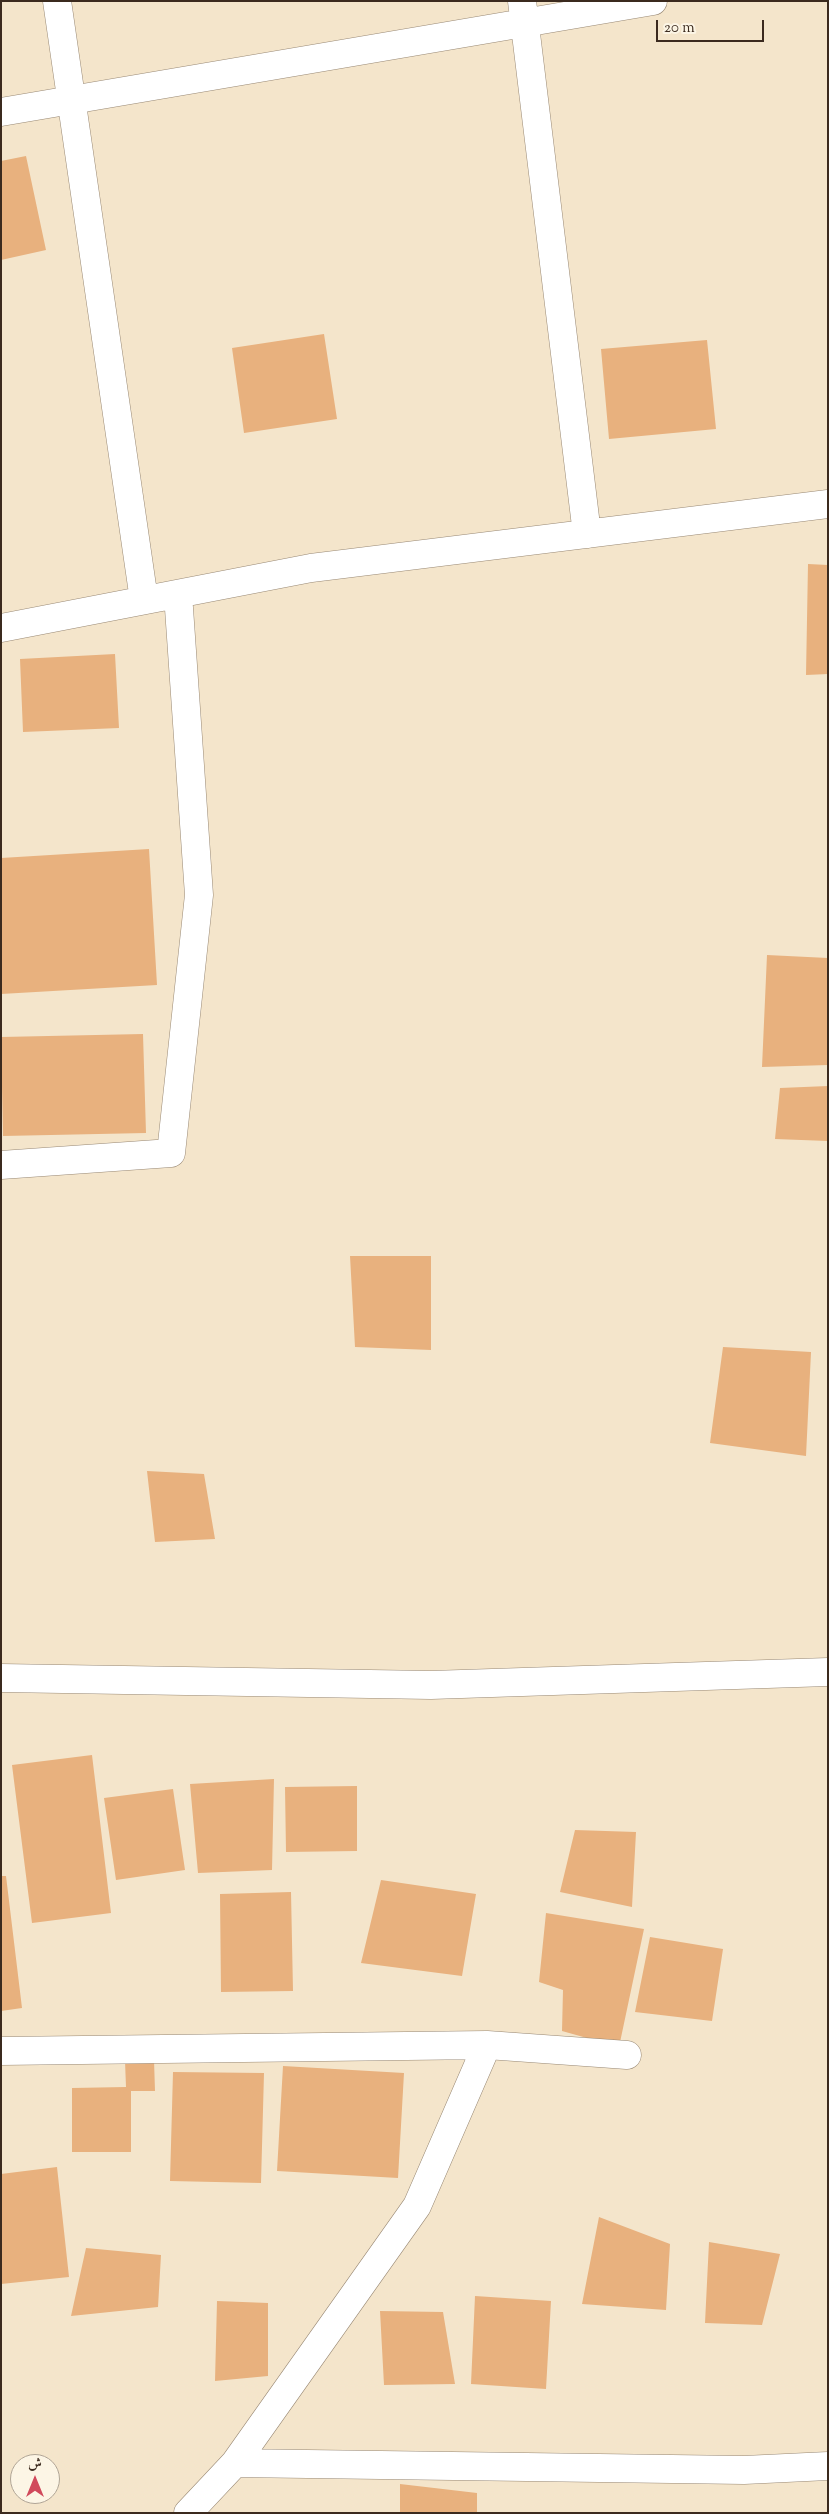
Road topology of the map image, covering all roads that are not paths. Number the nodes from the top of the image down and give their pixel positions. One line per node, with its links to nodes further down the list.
1 (57, 1): 4 (street)
2 (653, 1): 3 (street)
3 (523, 12): 4 (street); 7 (street)
4 (71, 99): 5 (street); 9 (street)
5 (1, 112)
6 (828, 504): 7 (street)
7 (587, 534): 8 (street)
8 (178, 594): 9 (street); 11 (street)
9 (144, 600): 10 (street)
10 (1, 628)
11 (1, 1165)
12 (828, 1672): 13 (street)
13 (1, 1678)
14 (486, 2045): 15 (street); 16 (street); 17 (street)
15 (1, 2051)
16 (627, 2055)
17 (235, 2463): 18 (street); 19 (street)
18 (828, 2466)
19 (188, 2513)

